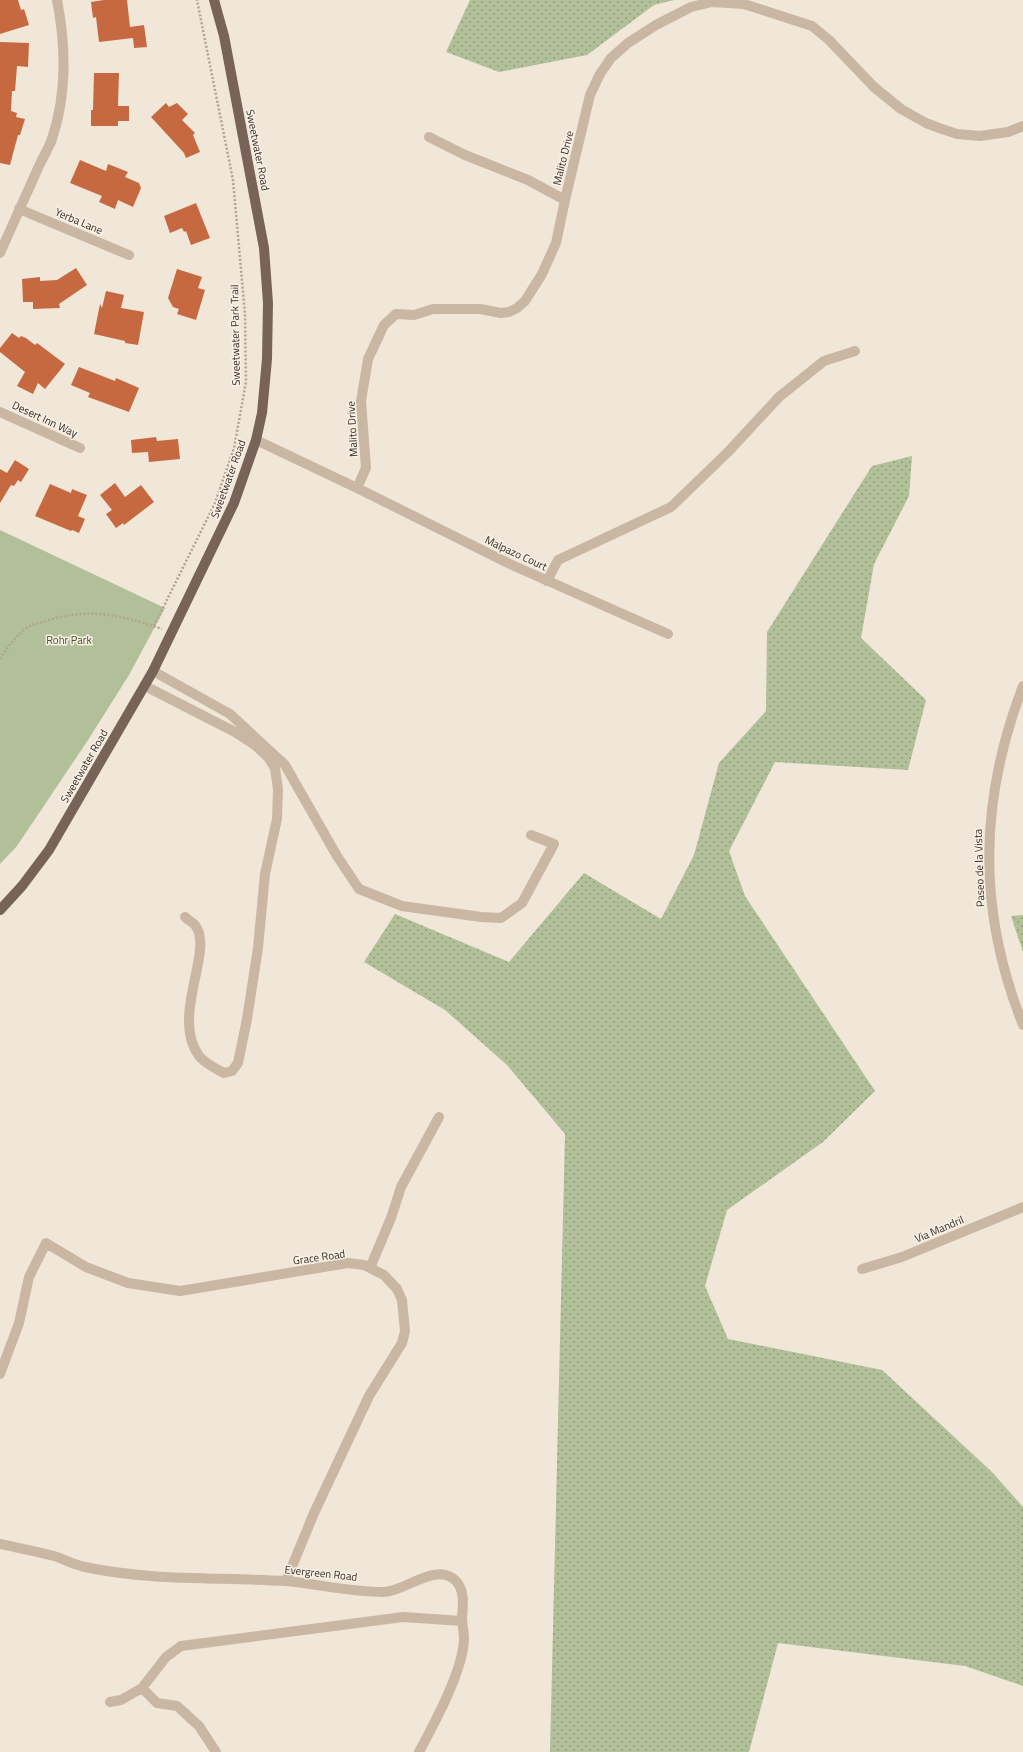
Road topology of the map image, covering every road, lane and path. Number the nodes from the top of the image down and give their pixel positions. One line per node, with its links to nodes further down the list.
1 (57, 0): 7 (street)
2 (197, 0): 17 (path, Sweetwater Park Trail)
3 (214, 0): 12 (main road, Sweetwater Road)
4 (1023, 126): 6 (street, Malito Drive)
5 (429, 137): 6 (street)
6 (564, 200): 14 (street, Malito Drive)
7 (19, 209): 8 (street); 9 (street, Yerba Lane)
8 (0, 253)
9 (129, 255)
10 (854, 351): 15 (street)
11 (0, 412): 13 (street, Desert Inn Way)
12 (256, 440): 14 (street); 18 (main road, Sweetwater Road)
13 (80, 448)
14 (357, 488): 15 (street, Malpazo Court)
15 (547, 581): 16 (street, Malpazo Court)
16 (668, 634)
17 (0, 659)
18 (153, 672): 19 (main road, Sweetwater Road); 21 (street)
19 (145, 686): 22 (main road, Sweetwater Road); 23 (street)
20 (1023, 686): 24 (street, Paseo de la Vista)
21 (531, 835)
22 (0, 910)
23 (185, 917)
24 (1023, 1025)
25 (439, 1117): 27 (street)
26 (1023, 1207): 28 (street, Via Mandril)
27 (370, 1268): 29 (street, Grace Road); 31 (street, Grace Road)
28 (862, 1269)
29 (0, 1374)
30 (0, 1544): 31 (street, Evergreen Road)
31 (286, 1581): 32 (street, Evergreen Road)
32 (462, 1621): 33 (street); 36 (street, Evergreen Road)
33 (142, 1688): 34 (street); 35 (street)
34 (110, 1702)
35 (216, 1752)
36 (419, 1752)

